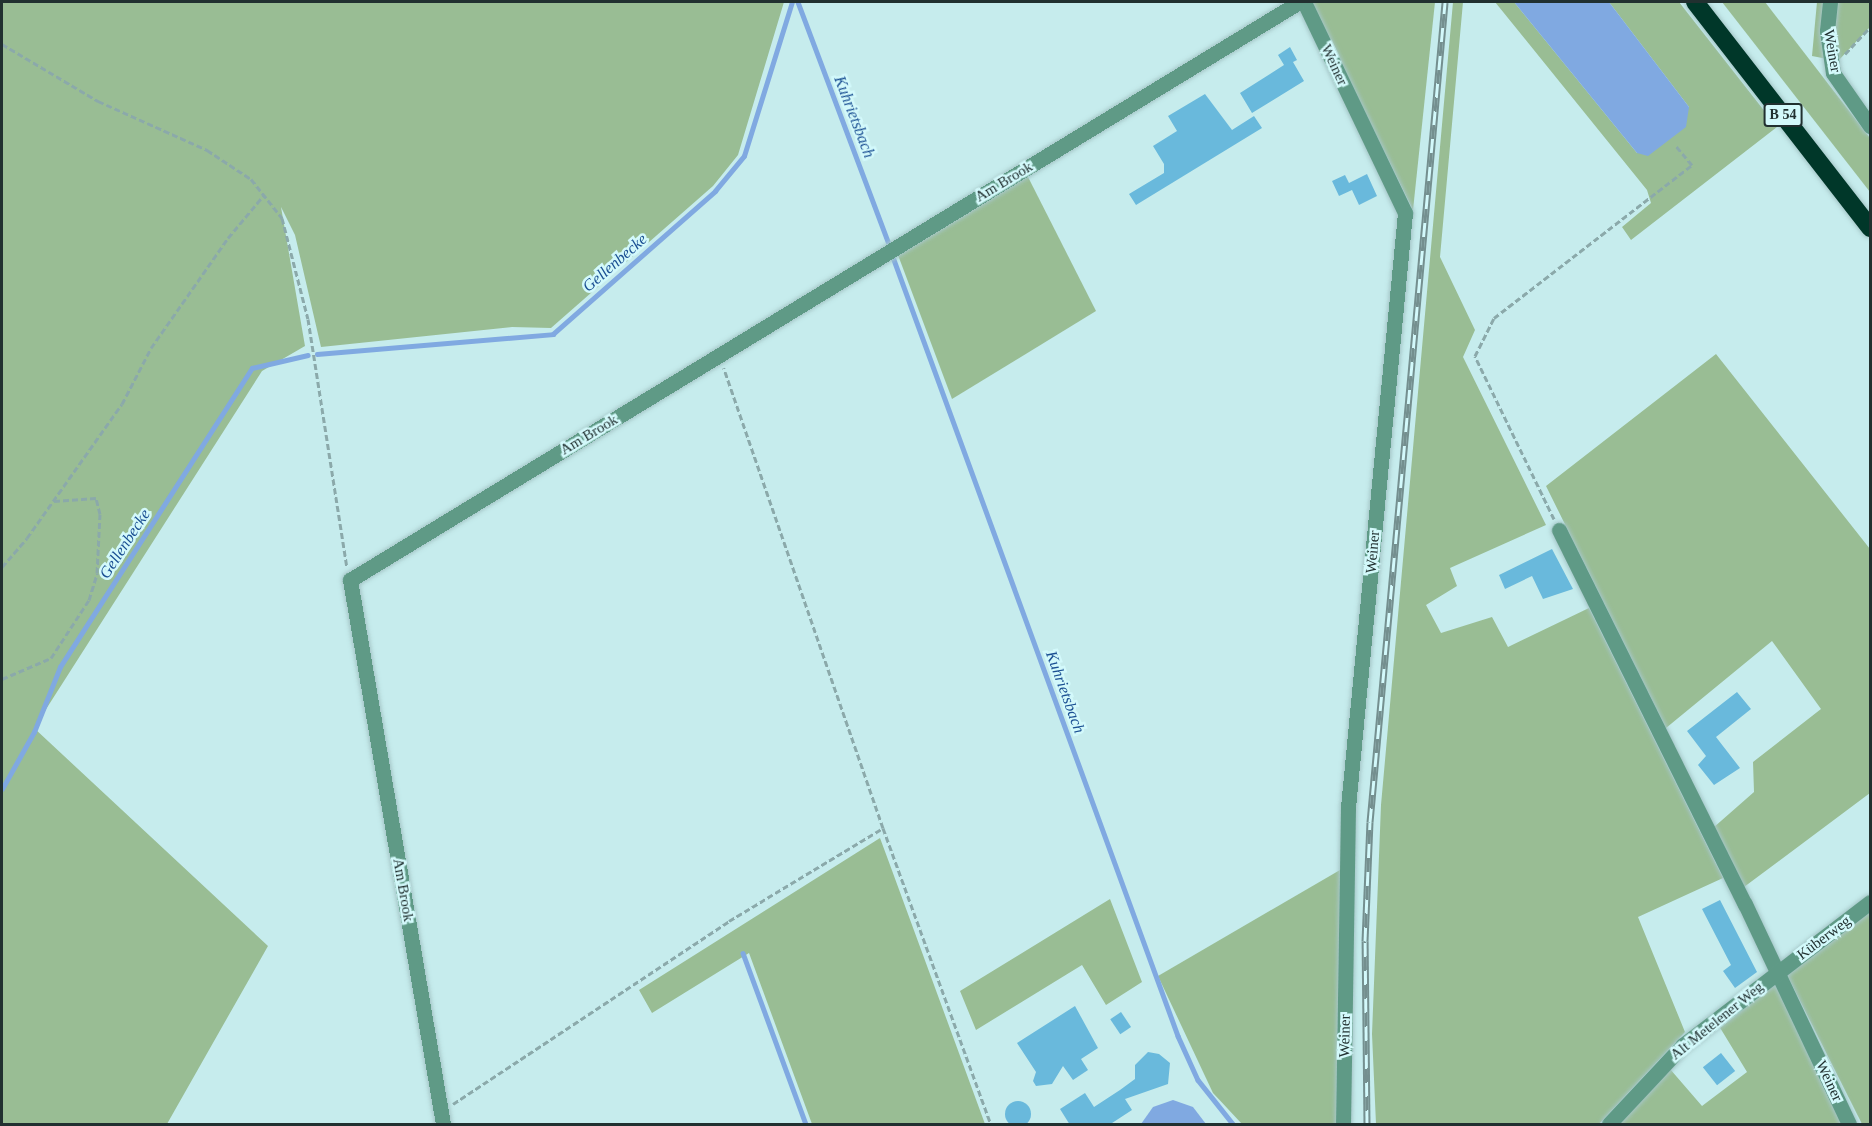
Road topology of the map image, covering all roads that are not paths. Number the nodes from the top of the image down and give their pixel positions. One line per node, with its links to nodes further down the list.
1 (1299, 2): 10 (street, Am Brook)
2 (1304, 2): 11 (street, Weiner)
3 (1695, 2): 6 (highway, B 54)
4 (1830, 2): 5 (street, Weiner)
5 (1870, 126)
6 (1870, 228)
7 (1559, 530): 9 (street, Weiner)
8 (1870, 903): 9 (street, Küberweg)
9 (1777, 972): 12 (street, Alt Metelener Weg); 13 (street, Weiner)
10 (442, 1118)
11 (1343, 1125)
12 (1609, 1125)
13 (1849, 1125)

